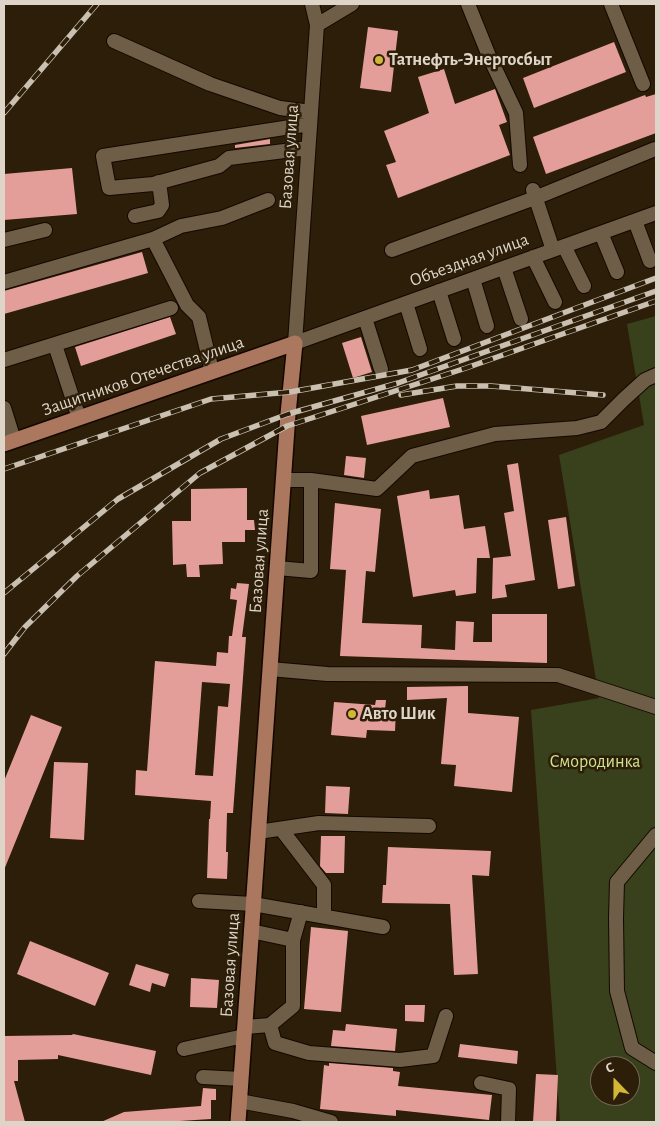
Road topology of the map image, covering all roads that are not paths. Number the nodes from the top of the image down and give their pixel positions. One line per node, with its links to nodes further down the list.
1 (312, 4): 5 (street, Базовая улица)
2 (352, 4): 5 (street)
3 (468, 4): 13 (street)
4 (611, 4): 7 (street)
5 (317, 26): 8 (street, Базовая улица)
6 (114, 41): 8 (street)
7 (643, 84)
8 (311, 118): 9 (street); 10 (street, Базовая улица)
9 (228, 137): 12 (street); 14 (street)
10 (308, 148): 12 (street); 41 (street, Базовая улица)
11 (655, 149): 15 (street)
12 (228, 158): 14 (street)
13 (520, 165)
14 (159, 182): 18 (street)
15 (534, 193): 24 (street); 25 (street)
16 (268, 200): 22 (street)
17 (656, 213): 19 (street, Объездная улица)
18 (135, 216)
19 (635, 221): 21 (street, Объездная улица); 27 (street)
20 (45, 230): 23 (street)
21 (601, 233): 24 (street, Объездная улица); 29 (street)
22 (153, 239): 31 (street); 46 (street)
23 (4, 240)
24 (559, 248): 26 (street, Объездная улица); 32 (street)
25 (392, 250)
26 (533, 257): 28 (street, Объездная улица); 34 (street)
27 (650, 261)
28 (504, 268): 30 (street, Объездная улица); 38 (street)
29 (617, 272)
30 (473, 279): 33 (street, Объездная улица); 39 (street)
31 (4, 282)
32 (584, 286)
33 (439, 291): 35 (street, Объездная улица); 40 (street)
34 (555, 302)
35 (406, 303): 37 (street, Объездная улица); 43 (street)
36 (171, 308): 42 (street)
37 (365, 318): 41 (street, Объездная улица); 45 (street)
38 (521, 319)
39 (487, 326)
40 (454, 339)
41 (295, 343): 46 (main road, Защитников Отечества улица); 51 (main road, Базовая улица)
42 (55, 345): 44 (street); 49 (street)
43 (420, 349)
44 (4, 360)
45 (381, 369)
46 (212, 371): 49 (main road, Защитников Отечества улица)
47 (656, 374): 52 (street)
48 (4, 408): 50 (street)
49 (79, 418): 50 (main road, Защитников Отечества улица)
50 (9, 442)
51 (283, 480): 52 (street); 53 (main road, Базовая улица)
52 (311, 480): 53 (street)
53 (277, 568): 54 (main road, Базовая улица)
54 (270, 669): 55 (street); 58 (main road, Базовая улица)
55 (656, 706)
56 (429, 826): 57 (street)
57 (281, 828): 58 (street); 63 (street)
58 (258, 832): 61 (main road, Базовая улица)
59 (656, 835): 71 (street)
60 (199, 900): 61 (street)
61 (253, 904): 62 (street); 65 (main road, Базовая улица)
62 (301, 912): 63 (street); 66 (street)
63 (324, 916): 64 (street)
64 (383, 927)
65 (251, 931): 66 (street); 69 (main road, Базовая улица)
66 (293, 940): 68 (street)
67 (446, 1016): 68 (street)
68 (270, 1025): 69 (street)
69 (244, 1031): 70 (street); 73 (main road, Базовая улица)
70 (184, 1049)
71 (656, 1063)
72 (203, 1077): 73 (street)
73 (241, 1079): 75 (main road, Базовая улица)
74 (481, 1083): 79 (street)
75 (240, 1101): 76 (street); 77 (main road, Базовая улица)
76 (293, 1117): 78 (street)
77 (238, 1122)
78 (332, 1122)
79 (508, 1122)

